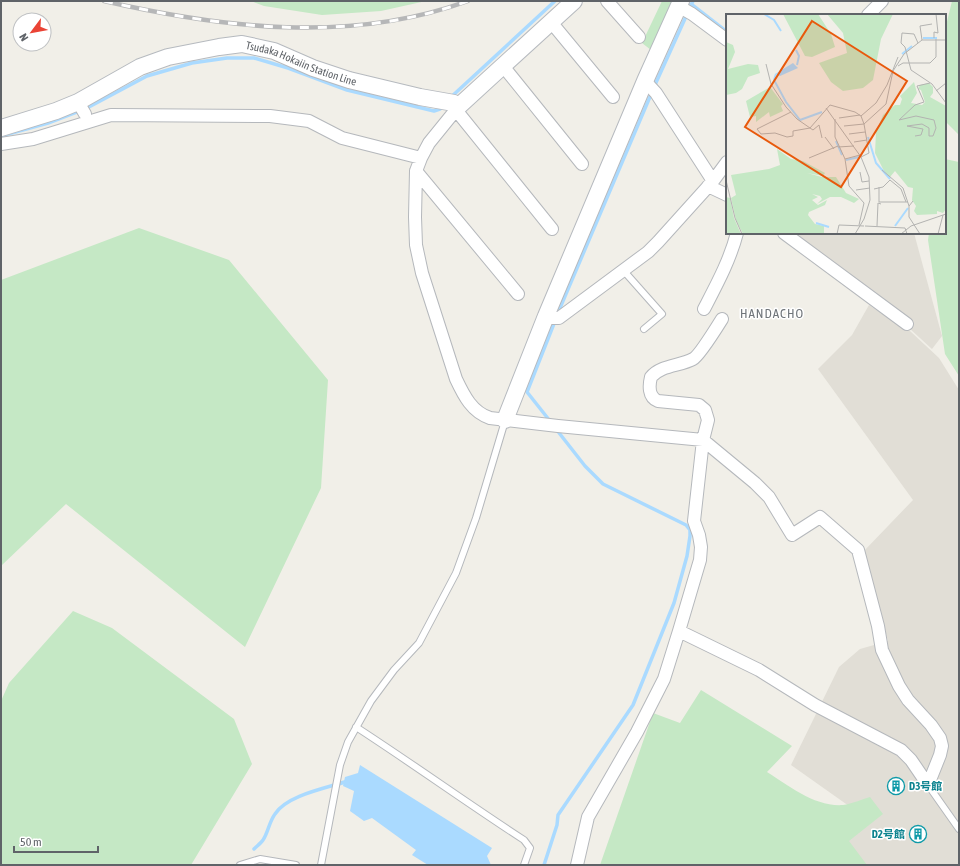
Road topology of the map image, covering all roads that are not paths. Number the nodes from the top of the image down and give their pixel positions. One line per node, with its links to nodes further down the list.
1 (574, 1): 6 (main road)
2 (607, 1): 7 (street)
3 (882, 1): 5 (street)
4 (684, 8): 8 (street); 10 (main road)
5 (869, 14)
6 (551, 22): 9 (main road); 11 (street)
7 (639, 37)
8 (726, 39)
9 (503, 66): 12 (main road); 19 (street)
10 (650, 87): 22 (street); 30 (main road)
11 (613, 98)
12 (452, 105): 13 (main road, Tsudaka Hokaiin Station Line); 18 (street); 24 (street)
13 (82, 109): 14 (street); 15 (main road, Tsudaka Hokaiin Station Line); 16 (street)
14 (111, 115): 16 (street); 18 (street)
15 (1, 128)
16 (42, 136): 17 (street)
17 (1, 144)
18 (421, 158): 21 (street)
19 (582, 164)
20 (726, 164): 22 (street)
21 (416, 171): 28 (street); 34 (street)
22 (712, 186): 23 (street); 27 (street)
23 (726, 194)
24 (552, 229)
25 (737, 234): 29 (street)
26 (785, 234): 32 (street)
27 (626, 273): 30 (street); 33 (lane)
28 (518, 294)
29 (704, 309)
30 (552, 318): 34 (main road)
31 (722, 319): 35 (street)
32 (907, 324)
33 (644, 329)
34 (505, 420): 35 (street); 37 (lane)
35 (703, 440): 36 (street); 38 (street)
36 (679, 631): 38 (street); 44 (street)
37 (356, 727): 42 (lane); 43 (lane)
38 (928, 785): 39 (lane)
39 (959, 829)
40 (240, 865): 41 (lane)
41 (296, 865)
42 (321, 865)
43 (524, 865)
44 (577, 865)

